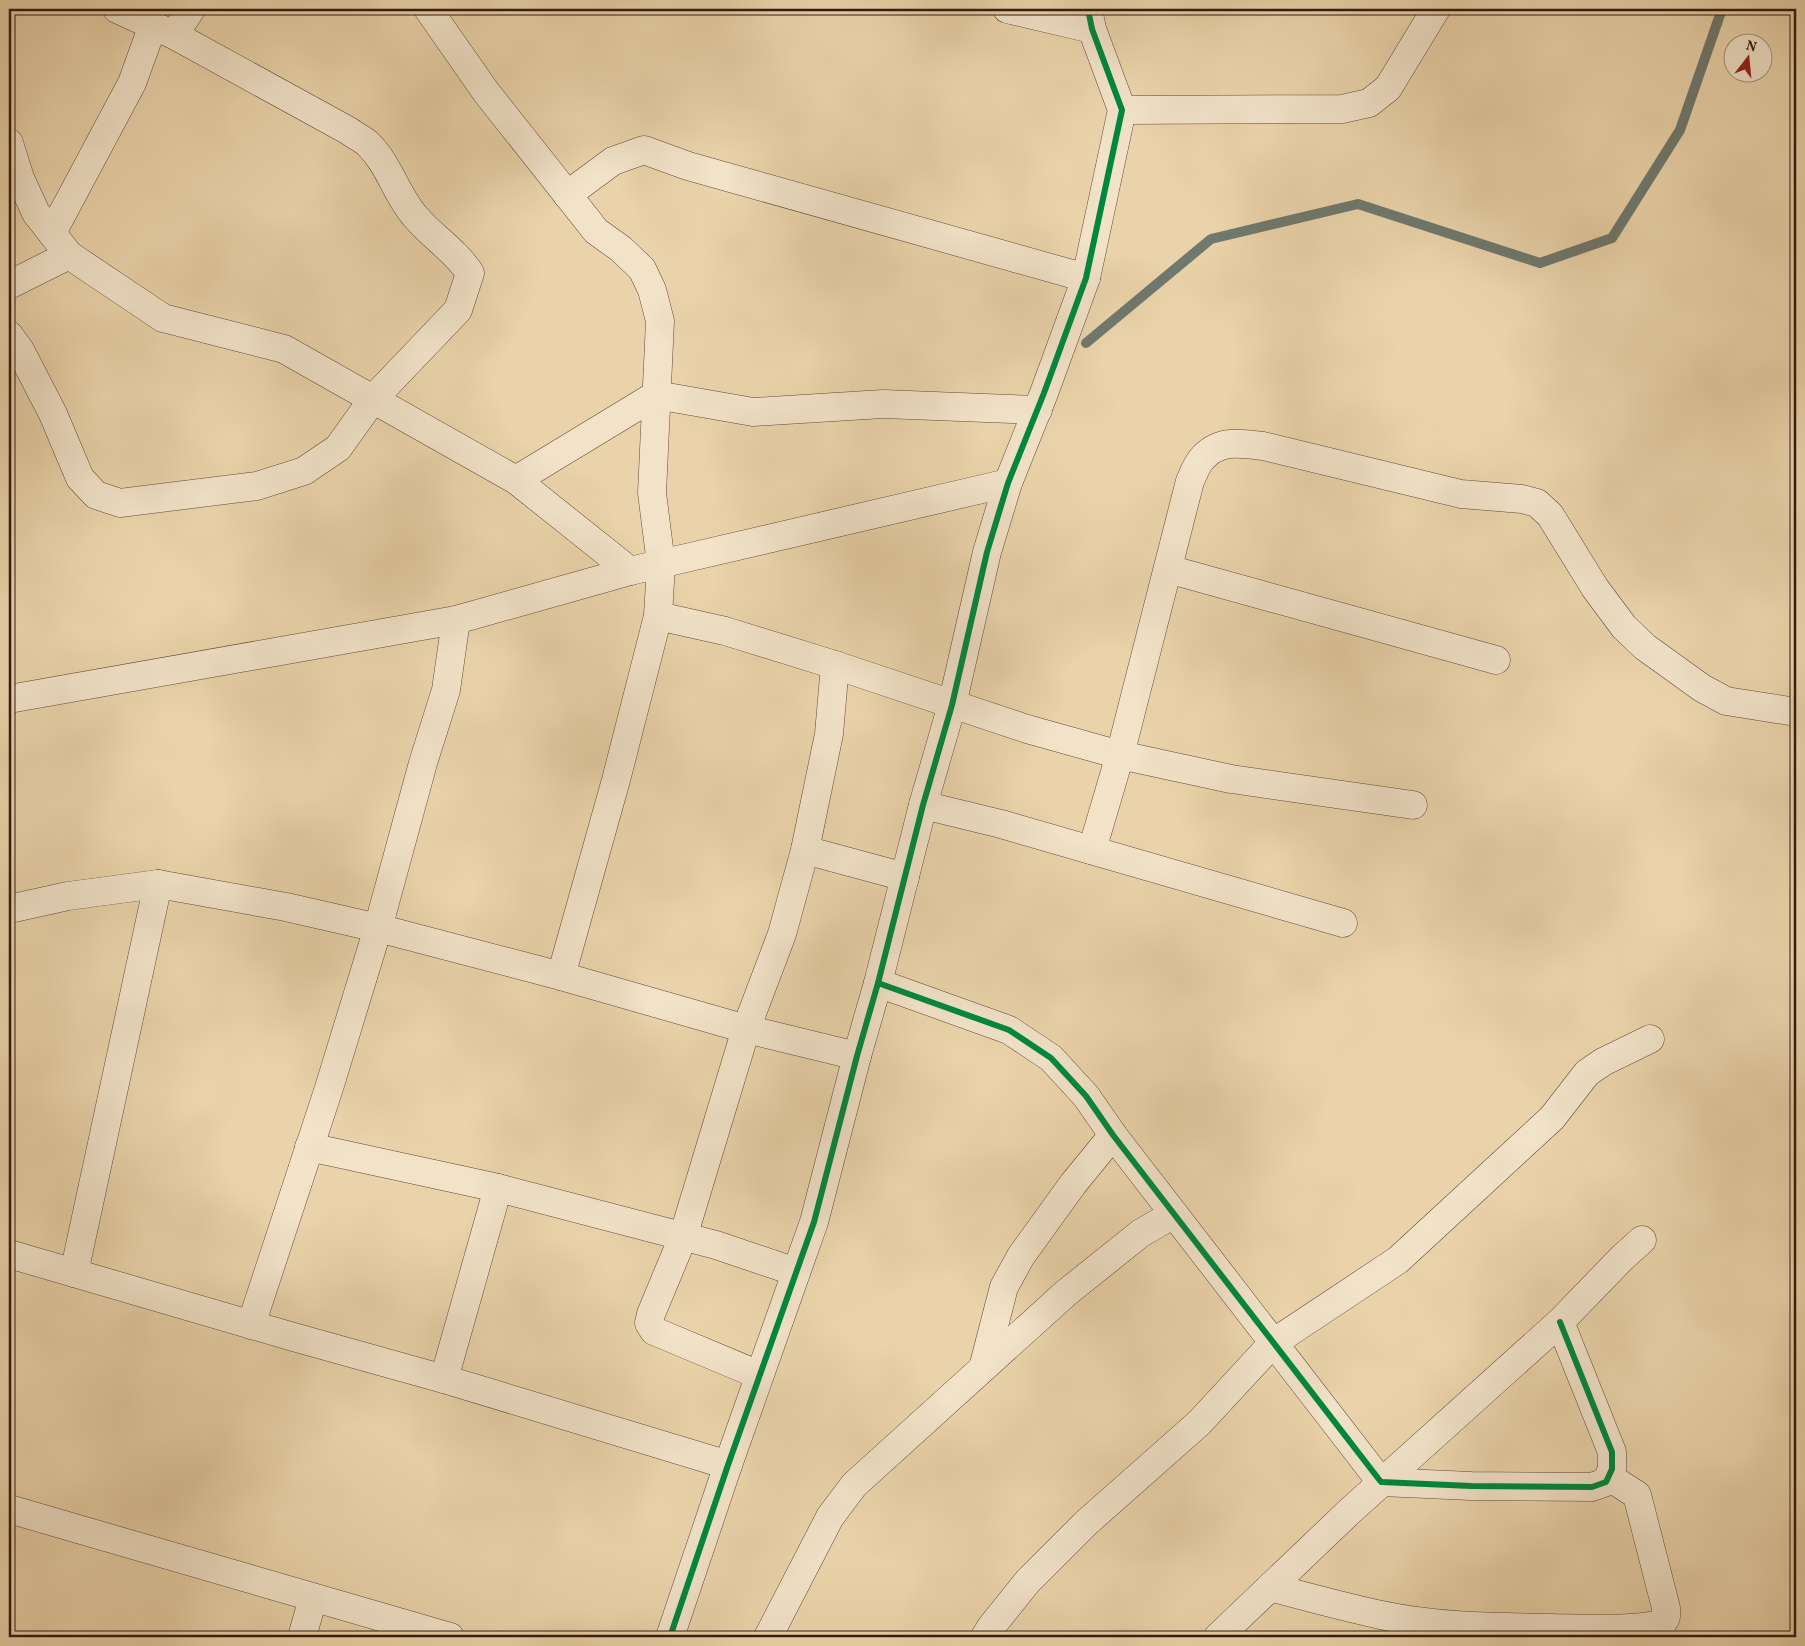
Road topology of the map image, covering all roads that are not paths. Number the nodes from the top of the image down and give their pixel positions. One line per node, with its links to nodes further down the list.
1 (117, 9): 7 (street)
2 (191, 9): 7 (street)
3 (428, 9): 10 (street)
4 (1007, 9): 6 (street)
5 (1436, 9): 8 (street)
6 (1090, 19): 8 (street)
7 (164, 30): 11 (street); 17 (street)
8 (1122, 110): 13 (street)
9 (9, 143): 11 (street)
10 (567, 195): 13 (street); 16 (street)
11 (52, 233): 12 (street)
12 (69, 255): 14 (street); 17 (street)
13 (1086, 278): 18 (street)
14 (9, 285)
15 (9, 335): 17 (street)
16 (656, 395): 18 (street); 19 (street); 21 (street)
17 (373, 400): 19 (street)
18 (1038, 410): 20 (street)
19 (516, 480): 23 (street)
20 (1008, 483): 21 (street); 29 (street)
21 (661, 564): 23 (street); 24 (street)
22 (1168, 569): 26 (street); 30 (street); 31 (street)
23 (630, 571): 25 (street)
24 (658, 616): 27 (street); 41 (street)
25 (456, 620): 28 (street); 40 (street)
26 (1496, 660)
27 (835, 665): 29 (street); 34 (street)
28 (9, 699)
29 (952, 705): 31 (street); 32 (street)
30 (1796, 712)
31 (1120, 755): 33 (street); 35 (street)
32 (923, 805): 35 (street); 36 (street)
33 (1413, 805)
34 (806, 850): 36 (street); 43 (street)
35 (1092, 850): 39 (street)
36 (905, 877): 42 (street)
37 (158, 884): 38 (street); 40 (street); 54 (street)
38 (9, 909)
39 (1343, 923)
40 (378, 928): 41 (street); 47 (street)
41 (561, 976): 43 (street)
42 (878, 982): 45 (street); 46 (street)
43 (746, 1029): 45 (street); 50 (street)
44 (1650, 1039): 57 (street)
45 (857, 1056): 53 (street)
46 (1113, 1135): 49 (street); 58 (street)
47 (309, 1147): 48 (street); 56 (street)
48 (498, 1188): 50 (street); 60 (street)
49 (1174, 1214): 57 (street); 58 (street)
50 (683, 1237): 53 (street); 59 (street)
51 (1642, 1240): 55 (street)
52 (9, 1254): 54 (street)
53 (796, 1272): 59 (street)
54 (74, 1273): 56 (street)
55 (1560, 1322): 62 (street); 63 (street)
56 (251, 1325): 60 (street)
57 (1273, 1343): 63 (street); 72 (street)
58 (984, 1368): 71 (street)
59 (759, 1375): 61 (street)
60 (444, 1379): 61 (street)
61 (728, 1465): 70 (street)
62 (1609, 1476): 63 (street); 65 (street)
63 (1381, 1482): 65 (street)
64 (9, 1509): 66 (street)
65 (1270, 1587): 73 (street)
66 (313, 1598): 67 (street); 68 (street)
67 (394, 1630): 69 (street)
68 (302, 1637)
69 (450, 1637)
70 (670, 1637)
71 (768, 1637)
72 (985, 1637)
73 (1218, 1637)

